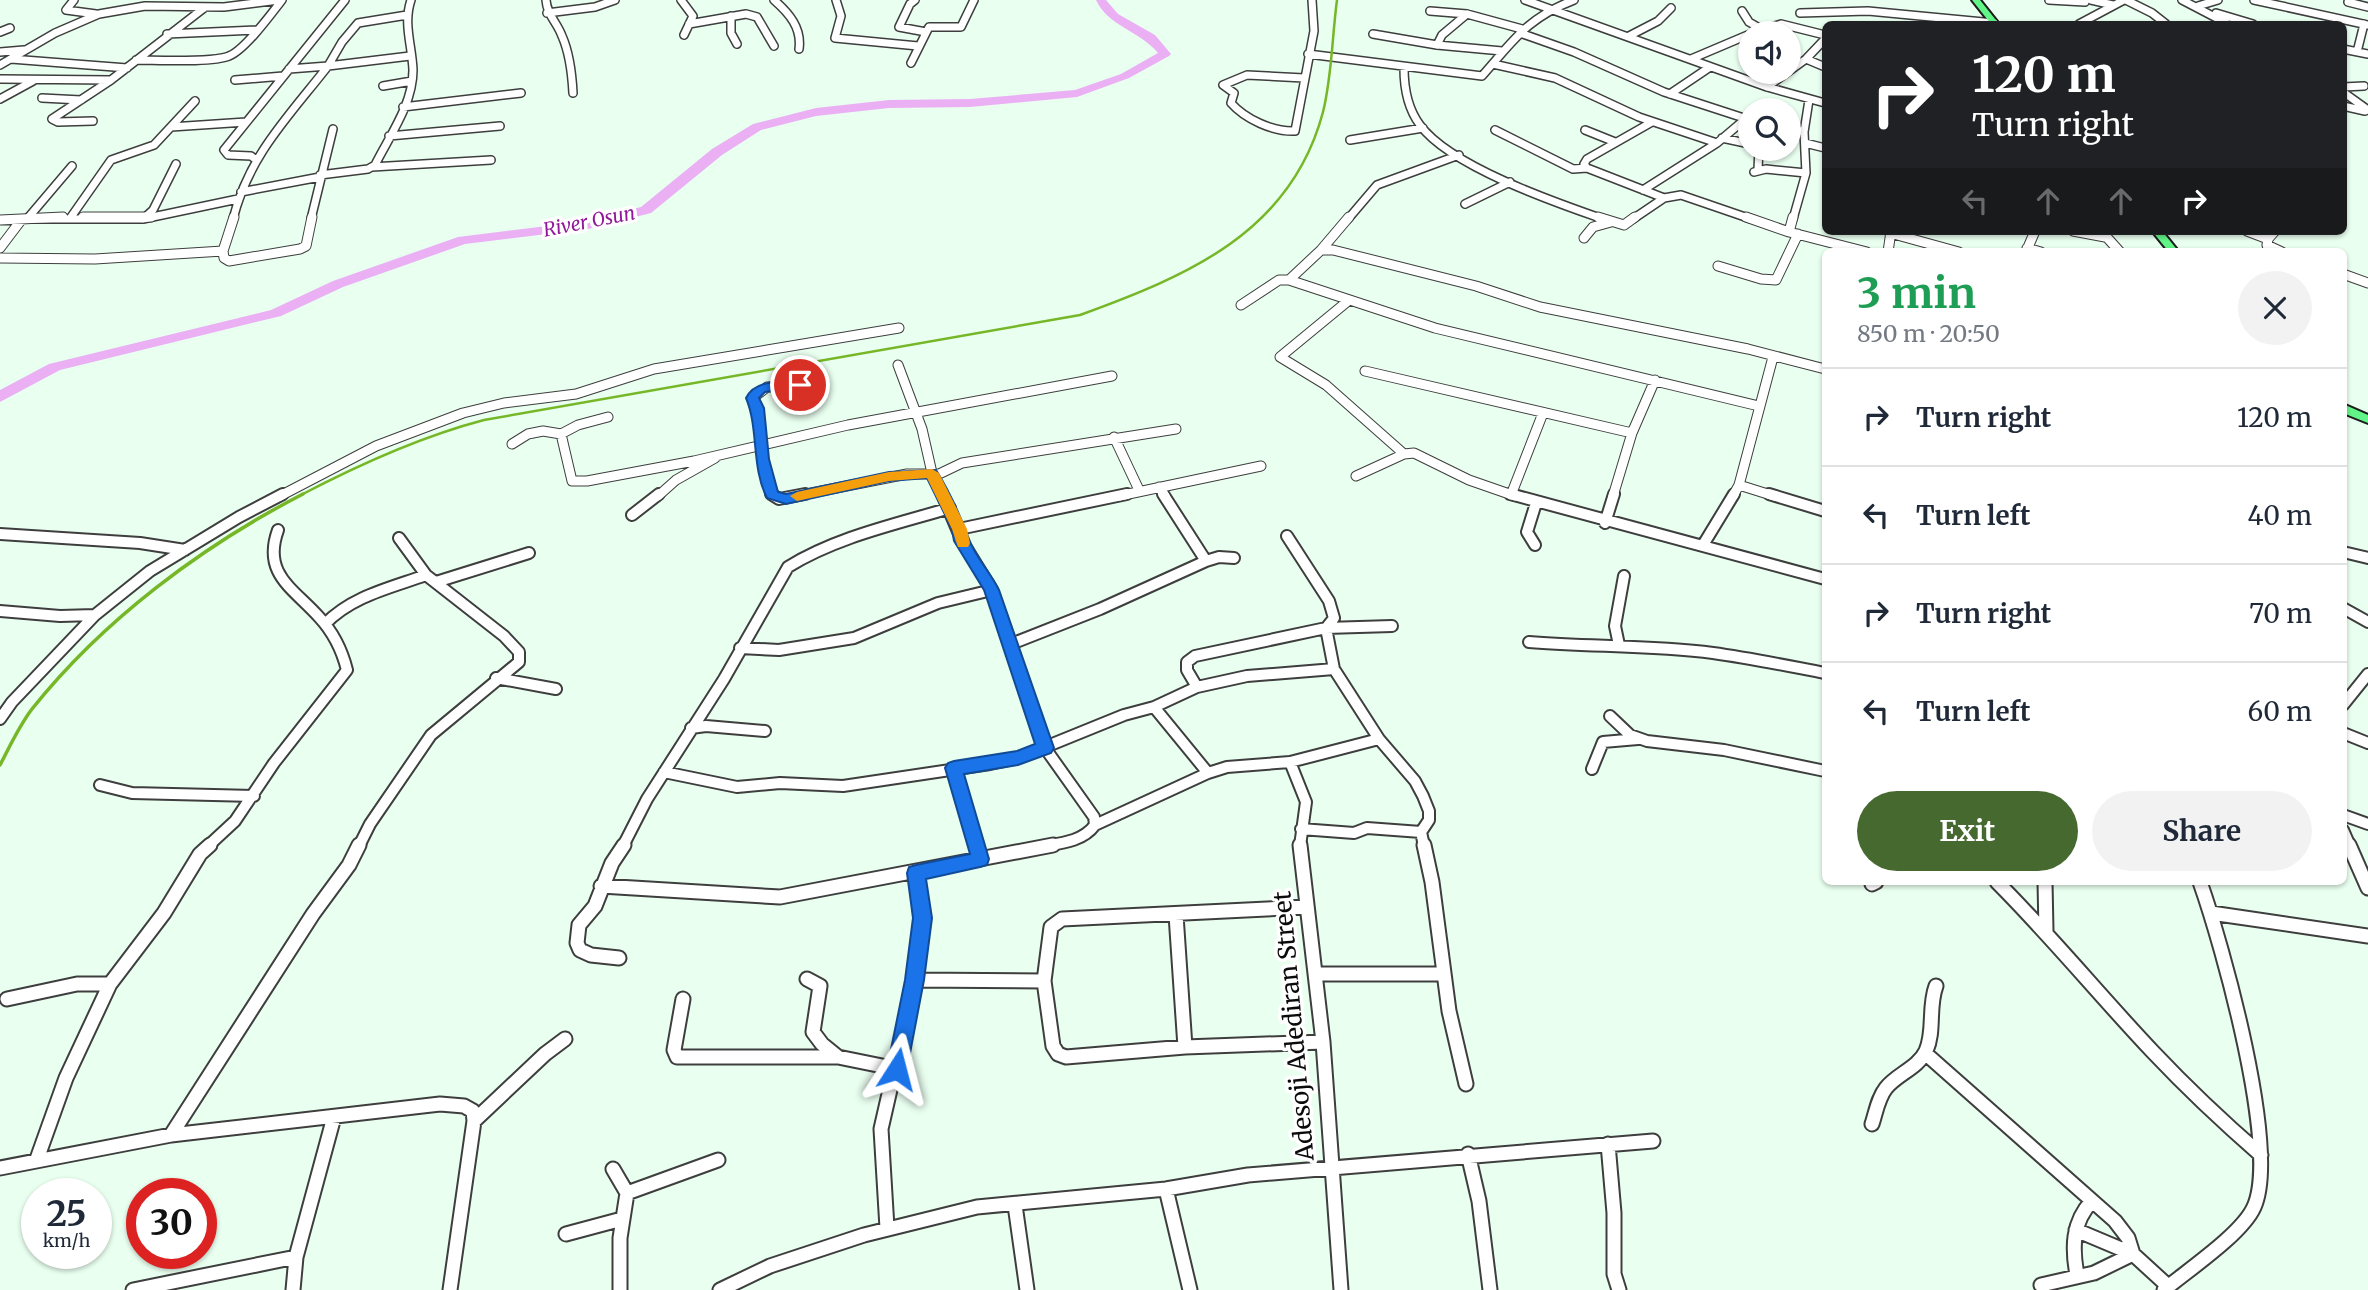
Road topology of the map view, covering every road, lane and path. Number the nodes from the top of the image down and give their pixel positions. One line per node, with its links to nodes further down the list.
1 (74, 0): 40 (street)
2 (281, 0): 30 (street); 54 (street)
3 (345, 0): 92 (street)
4 (411, 0): 42 (street)
5 (546, 0): 38 (street)
6 (615, 0): 38 (street)
7 (692, 0): 22 (street)
8 (774, 0): 70 (street)
9 (836, 0): 68 (street)
10 (915, 0): 58 (street)
11 (974, 0): 58 (street)
12 (1312, 0): 76 (street)
13 (1525, 0): 34 (street)
14 (1574, 0): 34 (street)
15 (1976, 0): 46 (main road)
16 (2049, 0): 23 (street)
17 (2125, 0): 27 (street); 48 (street)
18 (2182, 0): 28 (street)
19 (2218, 0): 28 (street)
20 (2254, 0): 32 (street)
21 (2291, 0): 32 (street)
22 (682, 1): 51 (street)
23 (2069, 1): 24 (street)
24 (2087, 1): 27 (street); 36 (street)
25 (2347, 2): 29 (street)
26 (167, 3): 30 (street); 40 (street)
27 (2113, 5): 36 (street)
28 (2198, 6): 37 (street)
29 (2368, 7)
30 (204, 8): 59 (street)
31 (1671, 8): 62 (street)
32 (2292, 9): 52 (street)
33 (1430, 10): 41 (street)
34 (1547, 10): 56 (street); 62 (street)
35 (1742, 11): 44 (street)
36 (2102, 11): 47 (street)
37 (2206, 11): 49 (street); 50 (street)
38 (547, 13): 106 (street)
39 (1800, 13): 45 (street)
40 (99, 14): 71 (street)
41 (1467, 14): 56 (street); 69 (street)
42 (407, 15): 78 (street); 87 (street)
43 (731, 16): 51 (street); 66 (street); 67 (street)
44 (1748, 21)
45 (1947, 21)
46 (1992, 21)
47 (2084, 21)
48 (2162, 21)
49 (2223, 21)
50 (2242, 21)
51 (689, 24): 61 (street)
52 (2366, 25): 75 (street)
53 (10, 28): 57 (street)
54 (258, 30): 59 (street); 80 (street)
55 (1801, 30): 63 (street)
56 (1521, 31): 73 (street); 108 (street)
57 (0, 32)
58 (926, 32): 68 (street)
59 (167, 34): 80 (street)
60 (1373, 34): 69 (street)
61 (684, 36)
62 (1629, 36): 81 (street)
63 (1822, 36)
64 (1738, 40): 81 (street)
65 (1822, 40): 82 (street)
66 (737, 44)
67 (774, 46)
68 (918, 46): 83 (street)
69 (1437, 46): 73 (street)
70 (799, 49)
71 (27, 50): 74 (street); 79 (street)
72 (2347, 50): 75 (street)
73 (1502, 51): 85 (street)
74 (0, 52)
75 (2357, 52): 77 (street)
76 (1308, 54): 91 (street); 94 (street)
77 (2368, 54)
78 (410, 56): 87 (street); 99 (street)
79 (11, 59): 86 (street); 90 (street)
80 (136, 60): 90 (street)
81 (1691, 60): 89 (street)
82 (1805, 60): 84 (street); 88 (street)
83 (911, 63)
84 (1801, 63)
85 (1493, 64): 91 (street); 121 (street)
86 (0, 65)
87 (328, 66): 92 (street); 139 (street)
88 (1822, 66)
89 (1710, 67): 103 (street); 108 (street)
90 (127, 68): 97 (street)
91 (1404, 68): 125 (street)
92 (289, 69): 93 (street)
93 (283, 76): 98 (street); 120 (street)
94 (1304, 78): 94 (street)
95 (0, 79): 96 (street)
96 (35, 80): 97 (street); 110 (street)
97 (111, 80): 111 (street)
98 (235, 80)
99 (412, 81): 101 (street); 115 (street)
100 (1771, 84): 103 (street)
101 (383, 86)
102 (2364, 86): 104 (street)
103 (1767, 87): 112 (street)
104 (2347, 89)
105 (521, 93): 115 (street)
106 (573, 93)
107 (2347, 93): 117 (street)
108 (1670, 94): 118 (street)
109 (42, 98): 111 (street)
110 (0, 99)
111 (81, 100): 119 (street)
112 (1808, 100): 114 (street); 130 (street)
113 (195, 101): 124 (street)
114 (1822, 102)
115 (402, 107): 131 (street)
116 (2347, 107): 117 (street)
117 (2368, 111)
118 (1738, 116)
119 (93, 121)
120 (246, 122): 124 (street); 139 (street)
121 (1652, 122): 133 (street); 134 (street)
122 (1738, 125): 133 (street)
123 (500, 126): 131 (street)
124 (171, 127): 153 (street)
125 (1423, 128): 132 (street); 138 (street)
126 (333, 129): 147 (street)
127 (1495, 130): 145 (street)
128 (1585, 130): 134 (street)
129 (1801, 131): 130 (street)
130 (1804, 132): 136 (street)
131 (389, 136): 144 (street)
132 (1350, 140)
133 (1719, 140): 135 (street); 149 (street)
134 (1615, 142): 145 (street)
135 (1738, 142)
136 (1805, 143): 137 (street); 146 (street)
137 (1822, 147)
138 (1459, 155): 148 (street); 170 (street)
139 (255, 159): 150 (street)
140 (492, 160): 144 (street)
141 (1757, 161): 146 (street)
142 (176, 164): 155 (street)
143 (72, 166): 154 (street)
144 (372, 167): 147 (street)
145 (1587, 168): 149 (street)
146 (1806, 173): 158 (street)
147 (320, 176): 150 (street); 171 (street)
148 (1510, 182): 152 (street); 157 (street)
149 (1643, 190): 151 (street)
150 (239, 196): 155 (street); 171 (street)
151 (1664, 198): 157 (street); 158 (street)
152 (1465, 204)
153 (71, 217): 154 (street); 155 (street)
154 (25, 219): 156 (street); 165 (street)
155 (143, 219)
156 (0, 220)
157 (1611, 222): 163 (street)
158 (1793, 233): 166 (street); 173 (street)
159 (1901, 235): 167 (street)
160 (2104, 235): 168 (street)
161 (2258, 235): 164 (street)
162 (2271, 235): 164 (street)
163 (1584, 238)
164 (2268, 239): 169 (street)
165 (0, 248)
166 (1851, 248)
167 (1945, 248)
168 (2116, 248)
169 (2273, 248)
170 (1321, 250): 175 (street); 180 (street)
171 (223, 251): 172 (street)
172 (0, 258)
173 (1718, 267)
174 (2347, 275): 176 (street)
175 (1289, 280): 177 (street); 178 (street)
176 (2368, 283)
177 (1348, 301): 185 (street); 199 (street)
178 (1241, 305)
179 (899, 328): 220 (street)
180 (1773, 357): 182 (street); 187 (street)
181 (898, 365): 190 (street)
182 (1822, 368)
183 (1364, 371): 189 (street)
184 (1112, 376): 190 (street)
185 (1655, 380): 187 (street); 194 (street)
186 (800, 385): 198 (street)
187 (1759, 406): 204 (street)
188 (2347, 411): 192 (main road)
189 (1543, 413): 194 (street); 207 (street)
190 (916, 414): 198 (street); 202 (street)
191 (608, 417): 195 (street)
192 (2368, 419)
193 (1176, 429): 196 (street)
194 (1632, 433): 212 (street)
195 (561, 434): 197 (street); 200 (street)
196 (1114, 437): 202 (street); 206 (street)
197 (512, 444)
198 (762, 446): 200 (street); 202 (street)
199 (1404, 454): 203 (street); 207 (street)
200 (718, 456): 211 (street)
201 (1261, 466): 205 (street)
202 (932, 473): 209 (street)
203 (1356, 476)
204 (1739, 485): 210 (street); 219 (street)
205 (1159, 487): 206 (street); 225 (street)
206 (1139, 490): 213 (street)
207 (1511, 495): 208 (street)
208 (1536, 503): 212 (street); 218 (street)
209 (950, 508): 213 (street); 240 (street)
210 (1822, 510)
211 (632, 515)
212 (1605, 523): 219 (street)
213 (959, 529): 229 (street)
214 (278, 530): 234 (street)
215 (0, 534): 220 (street)
216 (1287, 536): 236 (street)
217 (399, 538): 227 (street)
218 (1535, 545)
219 (1703, 545): 228 (street)
220 (184, 550): 232 (street)
221 (529, 553): 227 (street)
222 (2347, 553): 224 (street)
223 (1234, 558): 225 (street)
224 (2368, 558)
225 (1206, 561): 238 (street)
226 (1624, 576): 239 (street)
227 (431, 578): 234 (street); 244 (street)
228 (1822, 578)
229 (992, 590): 238 (street); 240 (street)
230 (2347, 610): 233 (street)
231 (0, 611): 232 (street)
232 (95, 615): 250 (street)
233 (2368, 622)
234 (325, 624): 265 (street)
235 (1392, 625): 236 (street)
236 (1326, 628): 241 (street); 245 (street)
237 (1529, 642): 239 (street)
238 (1011, 644): 257 (street)
239 (1619, 645): 242 (street)
240 (740, 648): 251 (street)
241 (1334, 668): 245 (street); 254 (street)
242 (1822, 672)
243 (2368, 674): 247 (street)
244 (496, 678): 246 (street); 304 (street)
245 (1197, 687): 248 (street)
246 (556, 689)
247 (2347, 700)
248 (1154, 706): 257 (street); 263 (street)
249 (1610, 716): 255 (street)
250 (0, 719)
251 (691, 728): 252 (street); 262 (street)
252 (765, 731)
253 (2347, 735): 256 (street)
254 (1379, 739): 258 (street); 270 (street)
255 (1638, 739): 260 (street); 261 (street)
256 (2368, 743)
257 (1045, 748): 259 (street); 268 (street)
258 (1290, 762): 263 (street); 269 (street, Adesoji Adediran Street)
259 (954, 768): 262 (street); 272 (street)
260 (1592, 769)
261 (1822, 770)
262 (664, 772): 277 (street)
263 (1208, 773): 268 (street)
264 (100, 785): 265 (street)
265 (254, 796): 290 (street)
266 (2347, 816): 267 (street)
267 (2368, 824)
268 (1095, 825): 272 (street)
269 (1301, 829): 270 (street); 279 (street, Adesoji Adediran Street)
270 (1421, 832): 286 (street)
271 (2347, 839): 278 (street)
272 (980, 859): 273 (street)
273 (916, 873): 277 (street); 288 (street)
274 (2000, 885): 282 (street)
275 (2045, 885): 282 (street)
276 (2201, 885): 280 (street)
277 (601, 886): 284 (street)
278 (2368, 888)
279 (1307, 907): 281 (street); 285 (street, Adesoji Adediran Street)
280 (2211, 913): 283 (street); 308 (street)
281 (1176, 915): 289 (street); 296 (street)
282 (2046, 932): 308 (street)
283 (2368, 936)
284 (619, 958)
285 (1316, 974): 286 (street); 295 (street, Adesoji Adediran Street)
286 (1444, 974): 300 (street)
287 (807, 979): 298 (street)
288 (915, 980): 289 (street); 299 (street)
289 (1044, 981): 296 (street)
290 (110, 984): 292 (street); 309 (street)
291 (1936, 986): 297 (street)
292 (7, 999)
293 (684, 999): 298 (street)
294 (565, 1039): 302 (street)
295 (1323, 1042): 296 (street); 311 (street, Adesoji Adediran Street)
296 (1185, 1047)
297 (1925, 1053): 303 (street); 316 (street)
298 (838, 1057): 299 (street)
299 (897, 1069): 319 (street)
300 (1466, 1084)
301 (334, 1117): 302 (street); 304 (street); 323 (street)
302 (474, 1121): 330 (street)
303 (1872, 1124)
304 (171, 1135): 309 (street)
305 (1653, 1141): 306 (street)
306 (1608, 1144): 307 (street); 337 (street)
307 (1468, 1154): 311 (street); 336 (street)
308 (2262, 1155): 327 (street)
309 (37, 1159): 312 (street)
310 (718, 1160): 315 (street)
311 (1329, 1167): 314 (street); 335 (street, Adesoji Adediran Street)
312 (0, 1168)
313 (613, 1169): 315 (street)
314 (1166, 1189): 317 (street); 334 (street)
315 (627, 1193): 318 (street)
316 (2092, 1201): 320 (street); 322 (street)
317 (1015, 1205): 319 (street); 333 (street)
318 (622, 1219): 321 (street); 331 (street)
319 (887, 1227): 325 (street)
320 (2076, 1230): 322 (street); 324 (street)
321 (566, 1234)
322 (2133, 1254): 324 (street); 327 (street)
323 (296, 1257): 328 (street); 329 (street)
324 (2077, 1275): 326 (street)
325 (743, 1285): 332 (street)
326 (2041, 1285)
327 (2166, 1288)
328 (133, 1290)
329 (293, 1290)
330 (450, 1290)
331 (620, 1290)
332 (720, 1290)
333 (1027, 1290)
334 (1190, 1290)
335 (1340, 1290)
336 (1490, 1290)
337 (1619, 1290)

